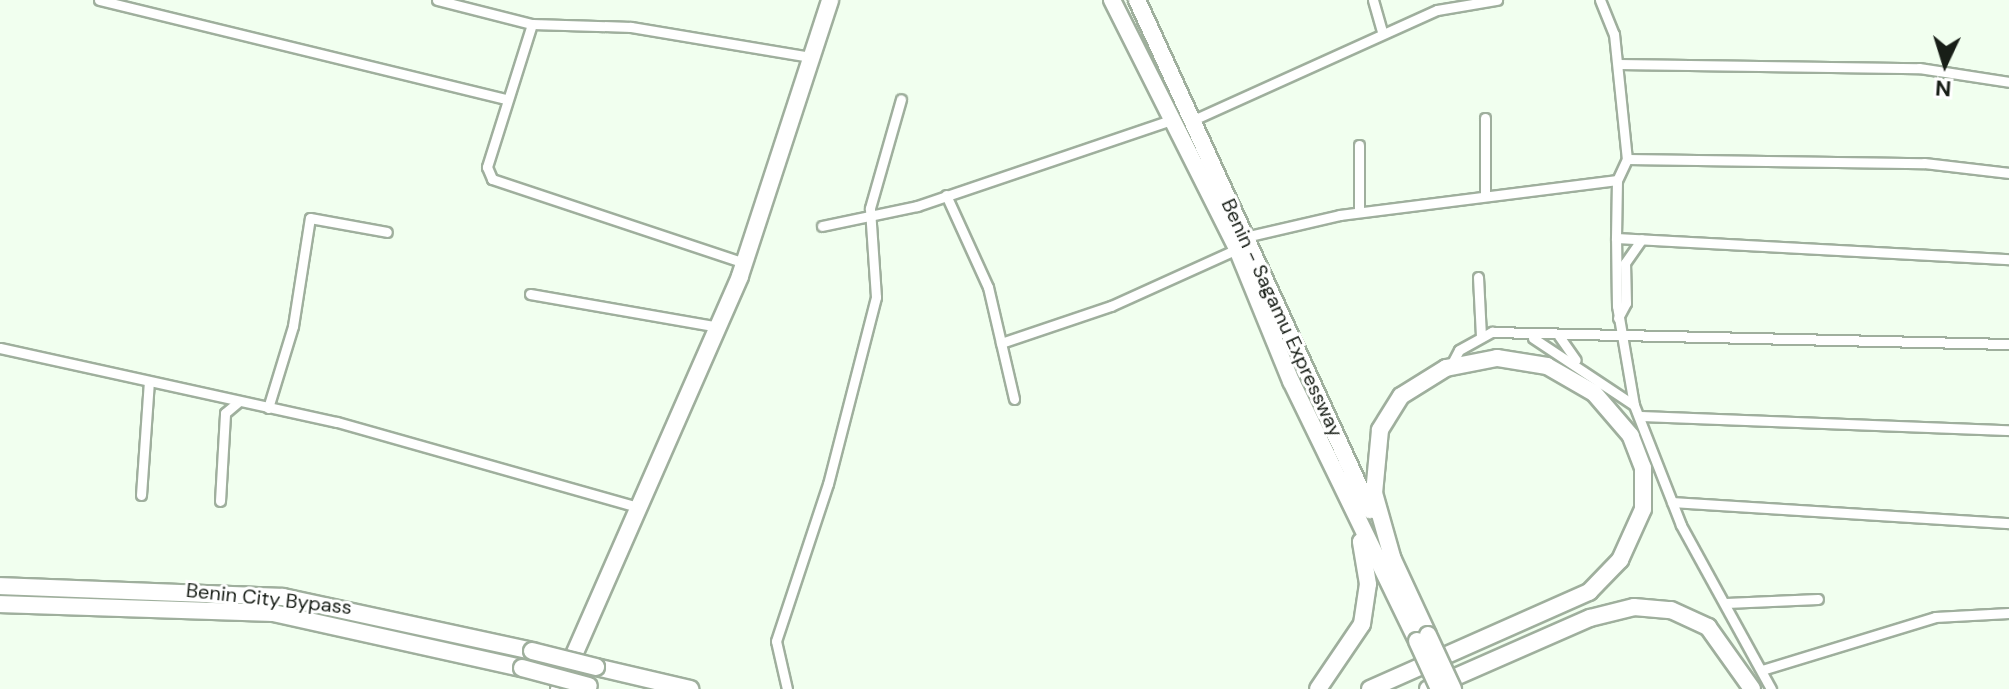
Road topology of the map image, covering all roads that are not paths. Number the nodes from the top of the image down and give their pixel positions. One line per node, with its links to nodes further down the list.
1 (99, 0): 15 (street)
2 (437, 0): 9 (street)
3 (830, 0): 12 (highway)
4 (1112, 0): 18 (highway)
5 (1137, 0): 19 (highway, Benin - Sagamu Expressway)
6 (1373, 0): 11 (street)
7 (1497, 0): 11 (street)
8 (1600, 0): 13 (street)
9 (450, 2): 10 (street)
10 (532, 24): 12 (street); 15 (street)
11 (1383, 34): 19 (street)
12 (811, 57): 34 (highway)
13 (1618, 64): 14 (street); 21 (street)
14 (2009, 82)
15 (506, 99): 34 (street)
16 (901, 99): 27 (street)
17 (1485, 118): 25 (street)
18 (1171, 120): 24 (street); 32 (highway)
19 (1191, 121): 32 (highway, Benin - Sagamu Expressway)
20 (1359, 145): 26 (street)
21 (1627, 159): 22 (street); 23 (street)
22 (2009, 173)
23 (1617, 180): 25 (street); 30 (street)
24 (946, 195): 27 (street); 43 (street)
25 (1485, 196): 26 (street)
26 (1359, 212): 32 (street)
27 (870, 216): 28 (street); 72 (street)
28 (822, 226)
29 (387, 232): 52 (street)
30 (1616, 238): 31 (street); 37 (street)
31 (1642, 239): 33 (street); 37 (street)
32 (1241, 243): 43 (street); 55 (highway); 61 (highway, Benin - Sagamu Expressway)
33 (2009, 259)
34 (745, 263): 38 (highway)
35 (1478, 277): 40 (street)
36 (530, 294): 38 (street)
37 (1618, 318): 39 (street)
38 (719, 327): 59 (highway)
39 (1621, 333): 41 (street); 44 (street); 51 (street)
40 (1481, 336): 42 (street); 47 (street)
41 (1559, 336): 42 (street); 46 (street)
42 (1533, 338): 46 (street)
43 (1001, 343): 49 (street)
44 (2009, 344)
45 (0, 348): 48 (street)
46 (1578, 363): 51 (street)
47 (1450, 367): 61 (highway); 74 (highway)
48 (149, 382): 50 (street); 56 (street)
49 (1014, 399)
50 (238, 402): 52 (street); 57 (street)
51 (1634, 405): 53 (street)
52 (268, 408): 59 (street)
53 (1639, 416): 54 (street); 58 (street)
54 (2009, 430)
55 (1339, 480): 67 (highway); 73 (highway)
56 (141, 495)
57 (220, 501)
58 (1672, 502): 60 (street); 64 (street)
59 (638, 507): 70 (highway)
60 (2009, 523)
61 (1393, 560): 67 (highway, Benin - Sagamu Expressway)
62 (0, 586): 71 (highway, Benin City Bypass, bridge)
63 (1818, 599): 64 (street)
64 (1726, 603): 68 (street)
65 (0, 604): 69 (highway, Benin City Bypass, bridge)
66 (2009, 613): 68 (street)
67 (1422, 638): 76 (highway, bridge); 77 (highway, bridge)
68 (1762, 670): 79 (street)
69 (595, 688)
70 (559, 689)
71 (690, 689)
72 (787, 689)
73 (1318, 689)
74 (1370, 689)
75 (1428, 689): 78 (highway)
76 (1439, 689)
77 (1453, 689)
78 (1752, 689)
79 (1771, 689)

